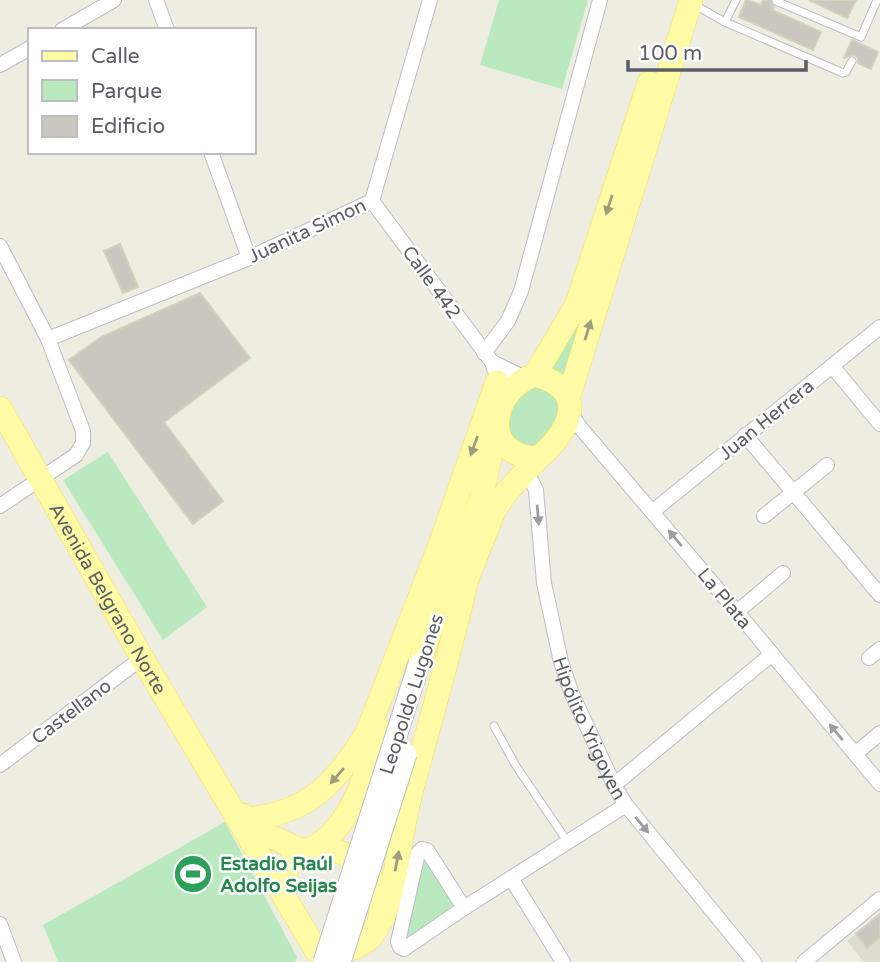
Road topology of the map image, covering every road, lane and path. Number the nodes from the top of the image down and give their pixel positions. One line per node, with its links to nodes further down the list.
1 (114, 0): 10 (street)
2 (156, 0): 11 (street)
3 (429, 0): 16 (street, Juanita Simon)
4 (600, 0): 21 (street)
5 (736, 0): 9 (lane)
6 (877, 0): 8 (lane)
7 (685, 1): 9 (lane); 23 (main road, one-way to 23); 24 (main road, one-way to 7)
8 (776, 1)
9 (725, 22): 13 (lane)
10 (65, 28)
11 (166, 28)
12 (28, 49): 14 (street)
13 (852, 61)
14 (0, 65)
15 (212, 154): 18 (street)
16 (372, 201): 18 (street, Juanita Simon); 21 (street, Calle 442)
17 (0, 246): 20 (street)
18 (249, 258): 20 (street, Juanita Simon)
19 (880, 327): 22 (street, Juan Herrera)
20 (48, 339): 31 (street)
21 (491, 366): 23 (street, Calle 442); 26 (street); 43 (main road, one-way to 43)
22 (832, 366): 27 (street); 28 (street, Juan Herrera)
23 (530, 376): 24 (main road); 26 (main road)
24 (569, 404): 29 (main road); 34 (street, La Plata)
25 (0, 408): 31 (main road, Avenida Belgrano Norte)
26 (498, 419): 29 (main road); 37 (main road, Leopoldo Lugones)
27 (880, 424)
28 (745, 435): 32 (street); 34 (street, Juan Herrera)
29 (526, 461): 37 (main road, Leopoldo Lugones); 50 (street, Hipólito Yrigoyen, one-way to 50)
30 (827, 465): 32 (street)
31 (40, 479): 33 (street); 41 (main road, Avenida Belgrano Norte)
32 (793, 492): 35 (street); 38 (street)
33 (0, 506)
34 (652, 512): 39 (street, La Plata, one-way to 34)
35 (764, 516)
36 (783, 573): 39 (street)
37 (457, 581): 42 (main road, Leopoldo Lugones); 48 (main road); 61 (main road, one-way to 37)
38 (880, 595)
39 (737, 612): 40 (street, La Plata)
40 (772, 654): 46 (street, La Plata, one-way to 40); 50 (street)
41 (142, 658): 47 (street, Castellano); 51 (main road, Avenida Belgrano Norte)
42 (426, 666): 62 (main road, Leopoldo Lugones, bridge); 64 (main road, Leopoldo Lugones, bridge)
43 (374, 719): 48 (main road); 53 (main road, one-way to 53)
44 (494, 726): 54 (lane)
45 (880, 733): 46 (street)
46 (855, 754): 49 (street, La Plata)
47 (0, 765)
48 (368, 765): 55 (main road)
49 (880, 784)
50 (614, 785): 52 (street, Hipólito Yrigoyen)
51 (218, 786): 53 (main road, Avenida Belgrano Norte); 57 (main road, Avenida Belgrano Norte)
52 (626, 806): 54 (street); 66 (street, Hipólito Yrigoyen, one-way to 66)
53 (246, 819): 55 (main road, Avenida Belgrano Norte)
54 (567, 841): 56 (street)
55 (308, 849): 57 (main road); 61 (main road, Avenida Belgrano Norte)
56 (511, 878): 59 (street); 65 (street)
57 (285, 897): 62 (main road, Avenida Belgrano Norte)
58 (880, 899): 67 (street)
59 (464, 908): 59 (street)
60 (0, 924): 63 (street)
61 (370, 951): 62 (main road)
62 (315, 955)
63 (14, 962)
64 (340, 962)
65 (563, 962)
66 (754, 962)
67 (804, 962)

